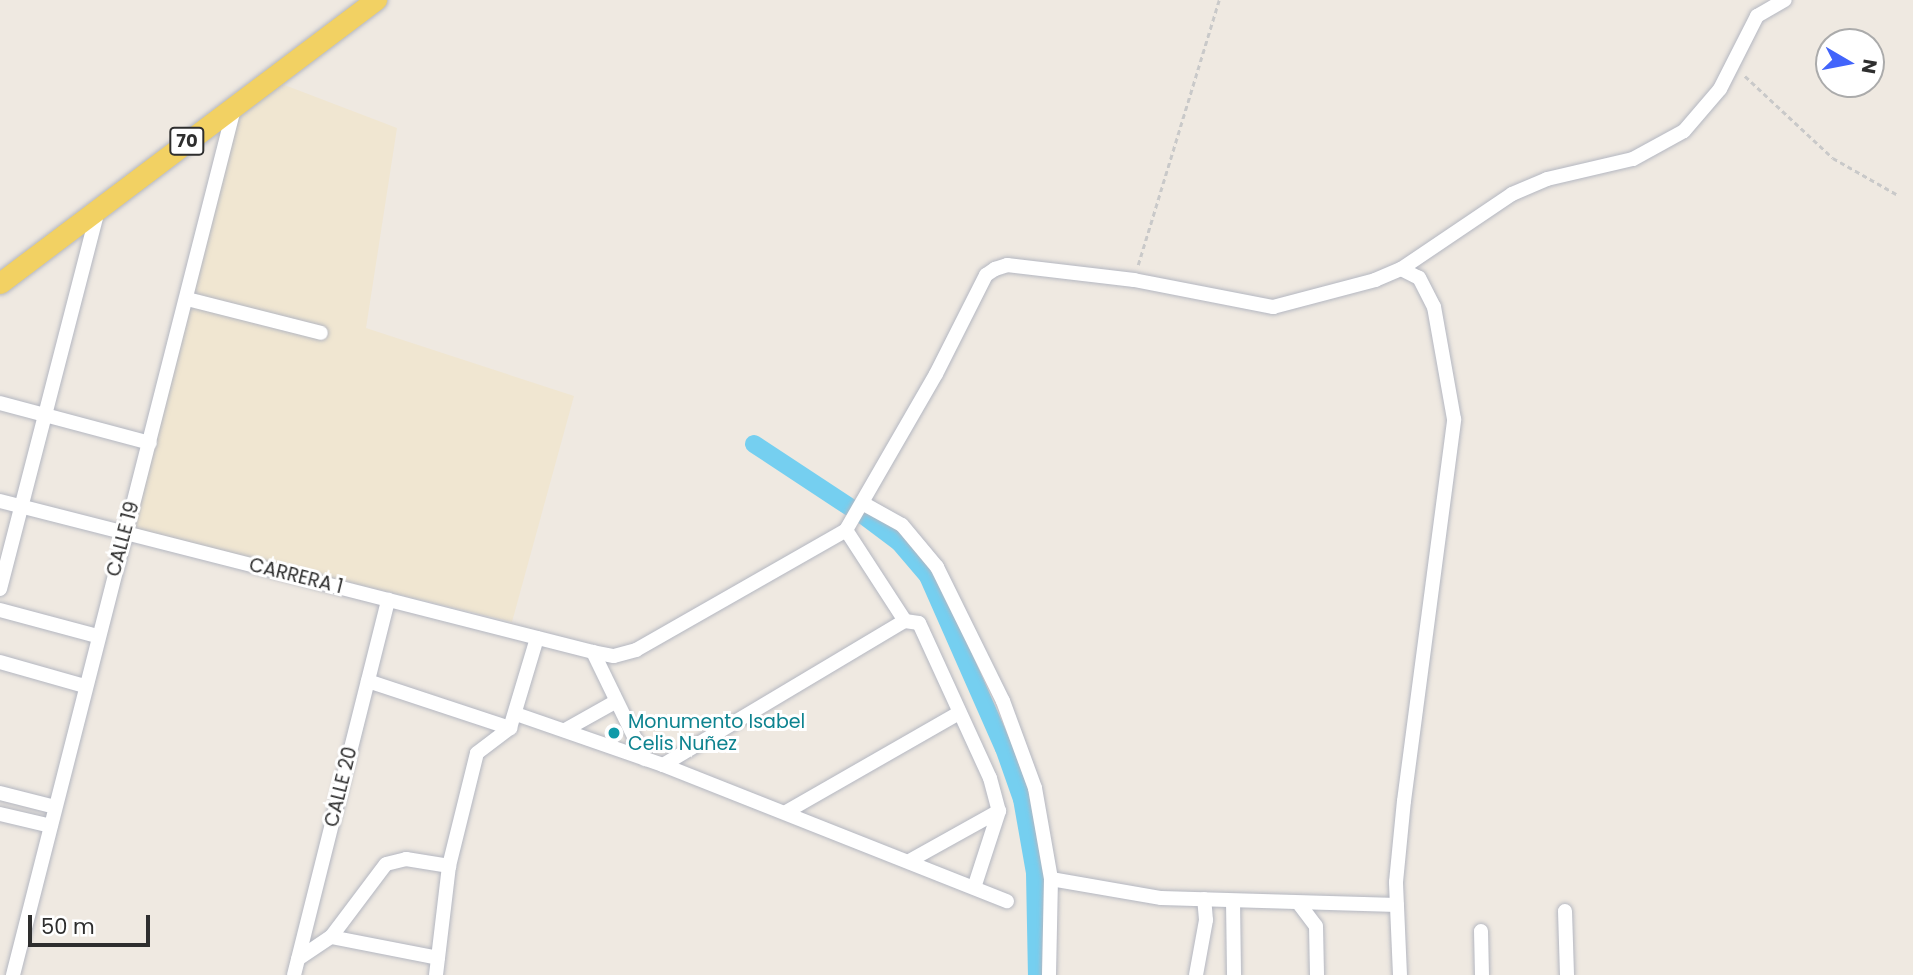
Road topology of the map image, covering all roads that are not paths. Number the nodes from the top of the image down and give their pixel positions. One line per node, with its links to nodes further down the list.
1 (376, 0): 3 (main road, 70)
2 (1785, 0): 5 (street)
3 (235, 104): 4 (main road, 70); 7 (street, CALLE 19)
4 (97, 211): 6 (main road, 70); 10 (street)
5 (1401, 269): 13 (street); 47 (street)
6 (0, 283)
7 (187, 299): 8 (street); 11 (street, CALLE 19)
8 (321, 332)
9 (0, 403): 10 (street)
10 (42, 413): 11 (street); 14 (street)
11 (150, 443): 16 (street, CALLE 19)
12 (0, 501): 14 (street, CARRERA 1)
13 (864, 503): 15 (street); 41 (street)
14 (21, 506): 16 (street, CARRERA 1); 17 (street)
15 (846, 530): 20 (street); 23 (street, CARRERA 1)
16 (125, 533): 18 (street, CARRERA 1); 21 (street, CALLE 19)
17 (0, 589)
18 (388, 600): 22 (street, CARRERA 1); 25 (street, CALLE 20)
19 (0, 610): 21 (street)
20 (905, 621): 28 (street); 32 (street)
21 (97, 636): 26 (street, CALLE 19)
22 (537, 638): 23 (street, CARRERA 1); 29 (street)
23 (593, 652): 27 (street)
24 (0, 662): 26 (street)
25 (368, 681): 29 (street); 52 (street, CALLE 20)
26 (84, 686): 34 (street, CALLE 19)
27 (615, 702): 30 (street); 31 (street)
28 (959, 713): 35 (street); 36 (street)
29 (513, 721): 30 (street); 40 (street)
30 (565, 730): 31 (street)
31 (645, 759): 32 (street)
32 (663, 765): 36 (street)
33 (0, 793): 34 (street)
34 (55, 807): 38 (street, CALLE 19)
35 (999, 811): 39 (street); 42 (street)
36 (786, 812): 39 (street)
37 (0, 814): 38 (street)
38 (51, 826): 53 (street, CALLE 19)
39 (911, 860): 42 (street)
40 (449, 866): 50 (street); 51 (street)
41 (1051, 879): 43 (street); 56 (street)
42 (975, 885): 44 (street)
43 (1203, 899): 45 (street); 57 (street)
44 (1007, 901)
45 (1233, 901): 46 (street); 58 (street)
46 (1300, 905): 47 (street); 59 (street)
47 (1397, 905): 60 (street)
48 (1565, 911): 62 (street)
49 (1481, 931): 61 (street)
50 (331, 937): 51 (street); 52 (street)
51 (438, 958): 55 (street)
52 (298, 959): 54 (street, CALLE 20)
53 (12, 975)
54 (294, 975)
55 (436, 975)
56 (1049, 975)
57 (1196, 975)
58 (1234, 975)
59 (1317, 975)
60 (1400, 975)
61 (1482, 975)
62 (1567, 975)

